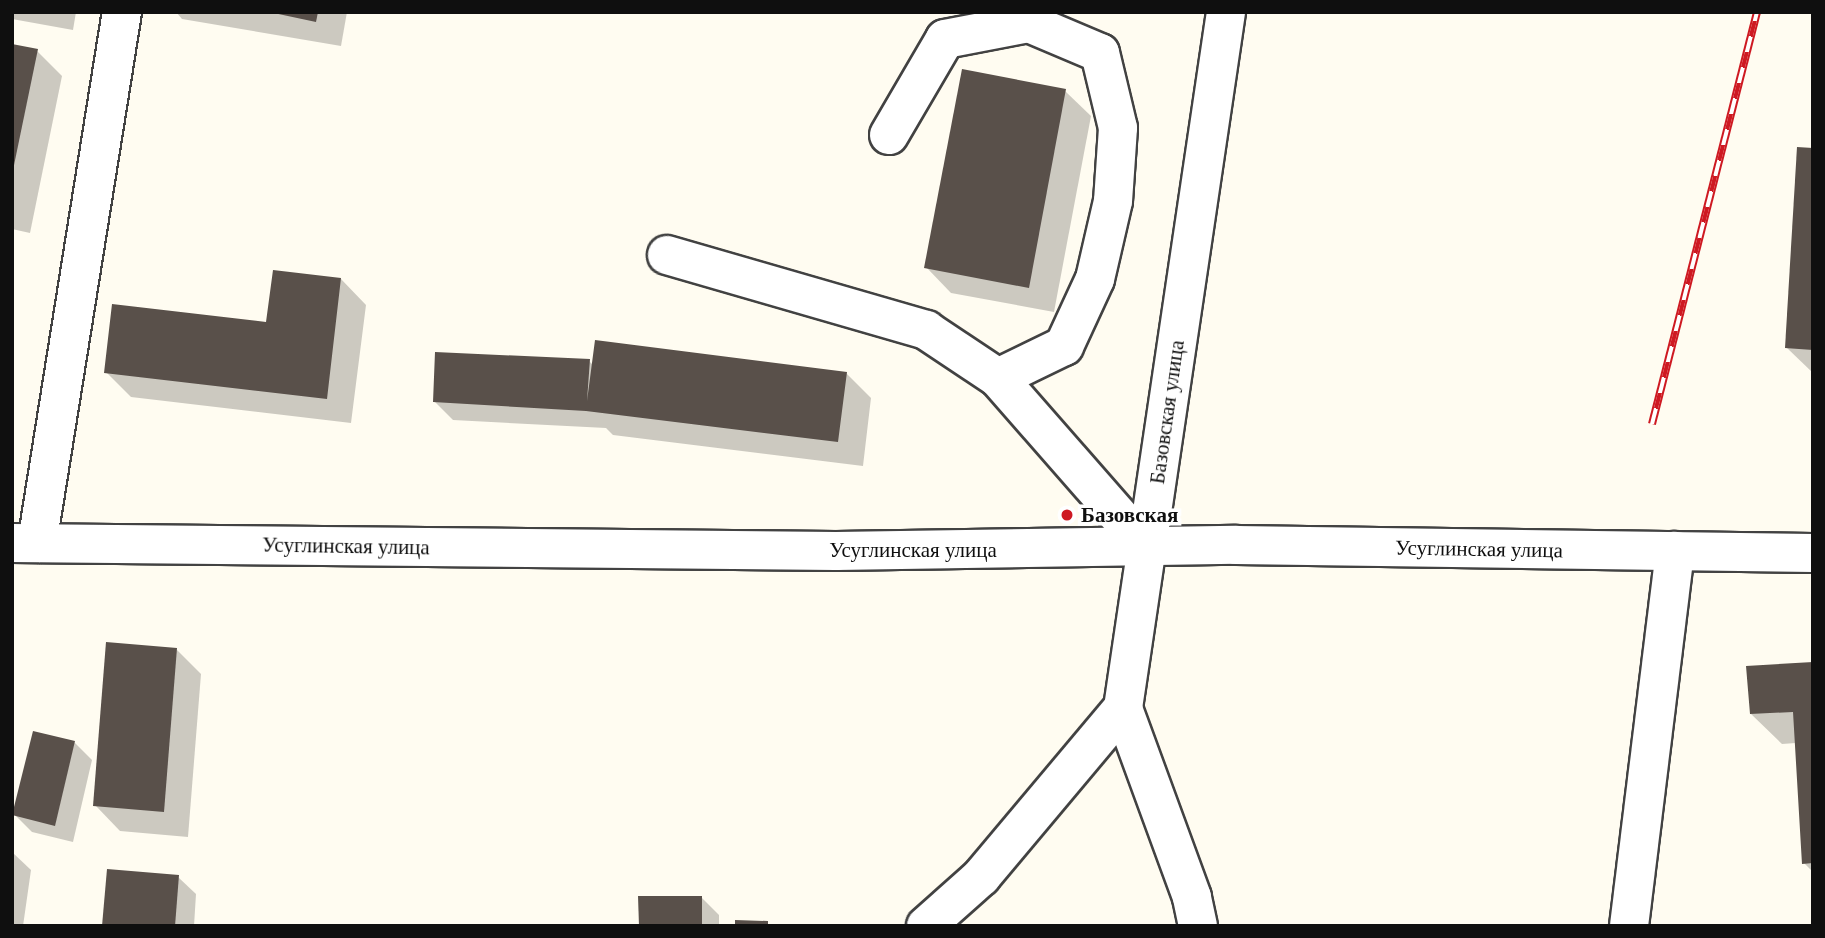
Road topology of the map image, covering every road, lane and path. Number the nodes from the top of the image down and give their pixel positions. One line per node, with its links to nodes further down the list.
1 (122, 12): 6 (street)
2 (1226, 12): 7 (street, Базовская улица)
3 (889, 135): 5 (street)
4 (667, 255): 5 (street)
5 (998, 377): 7 (street)
6 (25, 543): 7 (street, Усуглинская улица)
7 (1147, 548): 8 (street, Усуглинская улица); 10 (street, Базовская улица)
8 (1675, 551): 9 (street, Усуглинская улица); 13 (street)
9 (1813, 552)
10 (1124, 708): 11 (street); 12 (street, Базовская улица)
11 (926, 926)
12 (1198, 926)
13 (1629, 926)

